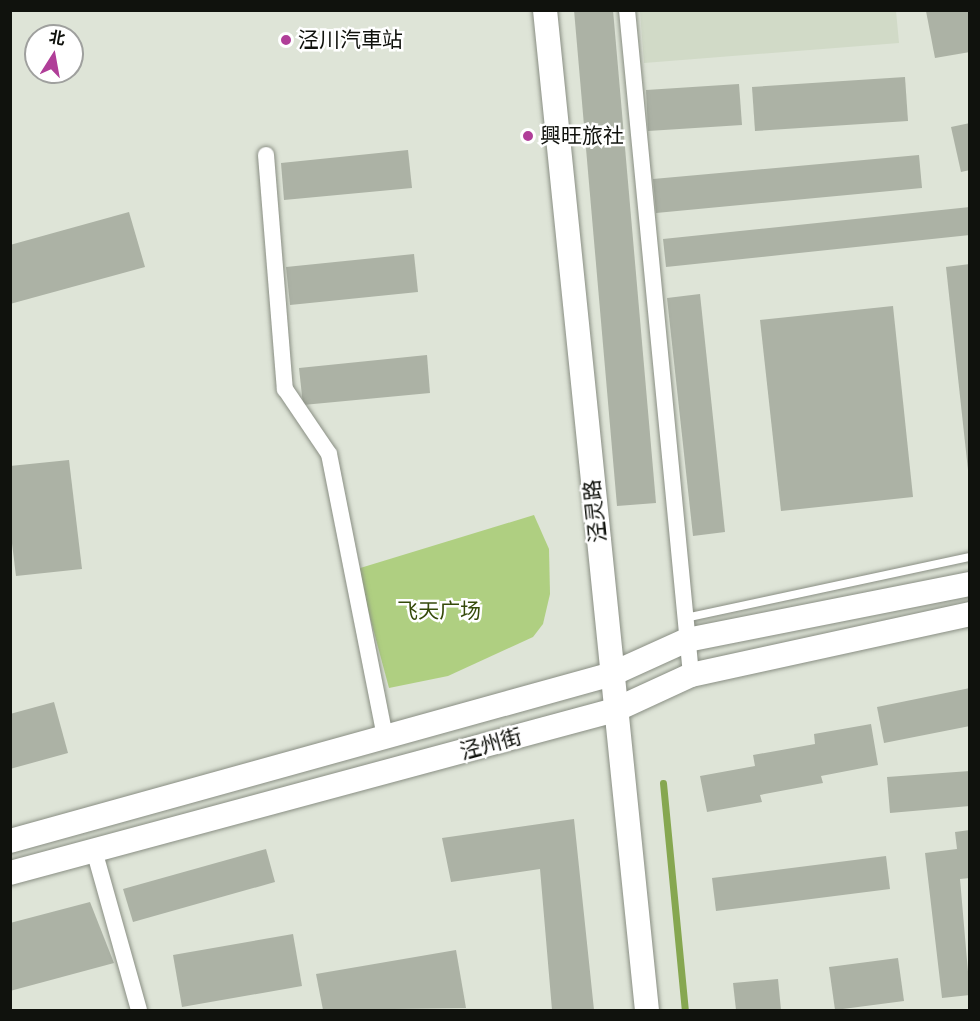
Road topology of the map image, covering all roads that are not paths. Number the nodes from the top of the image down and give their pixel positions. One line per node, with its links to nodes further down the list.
1 (545, 10): 8 (main road, 泾灵路)
2 (627, 10): 7 (street)
3 (266, 155): 11 (street)
4 (969, 558): 7 (lane)
5 (969, 585): 7 (main road, 泾州街)
6 (969, 614): 9 (main road, 泾州街)
7 (686, 629): 8 (main road, 泾州街); 9 (street)
8 (612, 674): 10 (main road, 泾灵路); 11 (main road, 泾州街)
9 (691, 675): 10 (main road, 泾州街)
10 (615, 710): 13 (main road, 泾州街); 16 (main road, 泾灵路)
11 (385, 737): 12 (main road, 泾州街)
12 (10, 841)
13 (94, 850): 14 (main road, 泾州街); 15 (street)
14 (10, 873)
15 (139, 1011)
16 (647, 1011)

